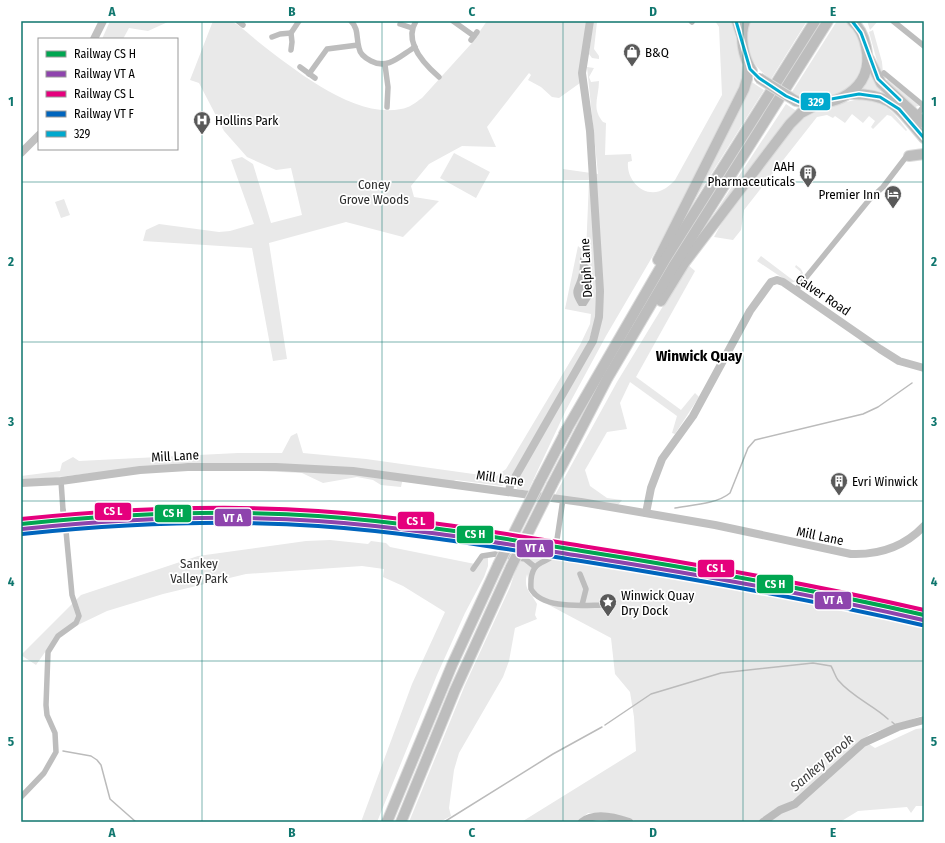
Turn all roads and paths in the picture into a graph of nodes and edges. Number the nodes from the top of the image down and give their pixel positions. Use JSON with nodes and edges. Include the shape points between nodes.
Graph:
{"nodes":[{"id":1,"x":103,"y":21,"type":"edge"},
{"id":2,"x":299,"y":21,"type":"edge"},
{"id":3,"x":351,"y":21,"type":"edge"},
{"id":4,"x":416,"y":21,"type":"edge"},
{"id":5,"x":454,"y":21,"type":"edge"},
{"id":6,"x":590,"y":21,"type":"edge"},
{"id":7,"x":736,"y":21,"type":"edge"},
{"id":8,"x":744,"y":21,"type":"edge"},
{"id":9,"x":815,"y":21,"type":"edge"},
{"id":10,"x":828,"y":21,"type":"edge"},
{"id":11,"x":852,"y":21,"type":"edge"},
{"id":12,"x":863,"y":21,"type":"edge"},
{"id":13,"x":892,"y":21,"type":"edge"},
{"id":14,"x":400,"y":24,"type":"edge"},
{"id":15,"x":412,"y":28,"type":"junction"},
{"id":16,"x":291,"y":33,"type":"junction"},
{"id":17,"x":474,"y":36,"type":"dead end"},
{"id":18,"x":864,"y":36,"type":"junction"},
{"id":19,"x":272,"y":37,"type":"dead end"},
{"id":20,"x":94,"y":38,"type":"edge"},
{"id":21,"x":742,"y":39,"type":"junction"},
{"id":22,"x":358,"y":45,"type":"junction"},
{"id":23,"x":924,"y":46,"type":"edge"},
{"id":24,"x":415,"y":47,"type":"junction"},
{"id":25,"x":291,"y":50,"type":"dead end"},
{"id":26,"x":869,"y":59,"type":"junction"},
{"id":27,"x":385,"y":65,"type":"junction"},
{"id":28,"x":748,"y":65,"type":"junction"},
{"id":29,"x":300,"y":67,"type":"dead end"},
{"id":30,"x":884,"y":73,"type":"dead end"},
{"id":31,"x":309,"y":74,"type":"junction"},
{"id":32,"x":440,"y":77,"type":"dead end"},
{"id":33,"x":315,"y":78,"type":"dead end"},
{"id":34,"x":849,"y":94,"type":"junction"},
{"id":35,"x":822,"y":102,"type":"junction"},
{"id":36,"x":924,"y":106,"type":"edge"},
{"id":37,"x":387,"y":107,"type":"dead end"},
{"id":38,"x":917,"y":115,"type":"junction"},
{"id":39,"x":924,"y":123,"type":"edge"},
{"id":40,"x":38,"y":136,"type":"edge"},
{"id":41,"x":924,"y":138,"type":"edge"},
{"id":42,"x":21,"y":153,"type":"edge"},
{"id":43,"x":924,"y":154,"type":"edge"},
{"id":44,"x":909,"y":156,"type":"joint"},
{"id":45,"x":795,"y":291,"type":"junction"},
{"id":46,"x":924,"y":368,"type":"edge"},
{"id":47,"x":564,"y":434,"type":"junction"},
{"id":48,"x":577,"y":438,"type":"junction"},
{"id":49,"x":61,"y":481,"type":"junction"},
{"id":50,"x":21,"y":483,"type":"edge"},
{"id":51,"x":509,"y":492,"type":"junction"},
{"id":52,"x":563,"y":499,"type":"junction"},
{"id":53,"x":646,"y":513,"type":"junction"},
{"id":54,"x":923,"y":528,"type":"edge"},
{"id":55,"x":535,"y":567,"type":"junction"},
{"id":56,"x":473,"y":569,"type":"dead end"},
{"id":57,"x":580,"y":574,"type":"dead end"},
{"id":58,"x":582,"y":605,"type":"junction"},
{"id":59,"x":605,"y":605,"type":"dead end"},
{"id":60,"x":21,"y":797,"type":"edge"},
{"id":61,"x":387,"y":822,"type":"edge"},
{"id":62,"x":401,"y":822,"type":"edge"}],
"edges":[{"from":1,"to":20,"type":"street"},
{"from":2,"to":16,"type":"street"},
{"from":3,"to":22,"type":"street","via":[[356,28]]},
{"from":4,"to":15,"type":"street"},
{"from":5,"to":17,"type":"street"},
{"from":6,"to":51,"type":"street","name":"Delph Lane","via":[[582,73],[590,131],[600,291],[599,317],[596,333],[589,348],[540,431]]},
{"from":7,"to":21,"type":"main road"},
{"from":8,"to":21,"type":"highway"},
{"from":9,"to":47,"type":"highway","via":[[666,258]]},
{"from":10,"to":48,"type":"highway","via":[[673,268],[607,379]]},
{"from":11,"to":18,"type":"highway"},
{"from":12,"to":18,"type":"highway"},
{"from":13,"to":23,"type":"street"},
{"from":14,"to":15,"type":"street"},
{"from":15,"to":24,"type":"street"},
{"from":16,"to":19,"type":"street"},
{"from":16,"to":25,"type":"street"},
{"from":18,"to":26,"type":"highway"},
{"from":21,"to":28,"type":"highway"},
{"from":22,"to":27,"type":"street","via":[[366,58]]},
{"from":22,"to":31,"type":"street","via":[[328,49]]},
{"from":24,"to":27,"type":"street"},
{"from":24,"to":32,"type":"street","via":[[427,66]]},
{"from":26,"to":34,"type":"highway","via":[[862,80]]},
{"from":26,"to":38,"type":"highway","via":[[881,83]]},
{"from":27,"to":37,"type":"street"},
{"from":28,"to":35,"type":"highway","bridge":true,"via":[[759,78],[796,101]]},
{"from":28,"to":47,"type":"highway","via":[[744,89],[678,221]]},
{"from":29,"to":31,"type":"street"},
{"from":30,"to":36,"type":"street"},
{"from":31,"to":33,"type":"street"},
{"from":34,"to":35,"type":"highway"},
{"from":34,"to":41,"type":"highway","via":[[871,94],[887,100]]},
{"from":35,"to":48,"type":"highway","via":[[801,113],[790,124],[685,262]]},
{"from":36,"to":38,"type":"street"},
{"from":38,"to":39,"type":"highway"},
{"from":40,"to":42,"type":"street"},
{"from":43,"to":44,"type":"highway"},
{"from":44,"to":45,"type":"street","via":[[869,200]]},
{"from":45,"to":46,"type":"street","name":"Calver Road","via":[[899,361]]},
{"from":45,"to":53,"type":"street","name":"Calver Road","via":[[780,281],[772,282],[750,311],[693,416],[662,459],[651,488]]},
{"from":47,"to":61,"type":"highway","bridge":true,"via":[[452,664]]},
{"from":48,"to":62,"type":"highway","bridge":true,"via":[[511,567],[455,690]]},
{"from":49,"to":50,"type":"street","name":"Mill Lane"},
{"from":49,"to":51,"type":"street","name":"Mill Lane","via":[[168,468],[276,467],[353,471]]},
{"from":49,"to":60,"type":"street","bridge":true,"via":[[72,595],[79,616],[76,623],[58,636],[48,652],[46,705],[47,715],[55,733],[56,752],[44,773]]},
{"from":51,"to":52,"type":"street","name":"Mill Lane"},
{"from":52,"to":53,"type":"street","name":"Mill Lane"},
{"from":52,"to":55,"type":"street","via":[[555,553]]},
{"from":53,"to":54,"type":"street","name":"Mill Lane","via":[[851,554],[872,554],[890,549],[913,537]]},
{"from":55,"to":56,"type":"street","via":[[525,559],[495,554],[482,556]]},
{"from":55,"to":58,"type":"street","via":[[531,588],[537,597],[553,602]]},
{"from":57,"to":58,"type":"street","via":[[586,589]]},
{"from":58,"to":59,"type":"street"}]}
